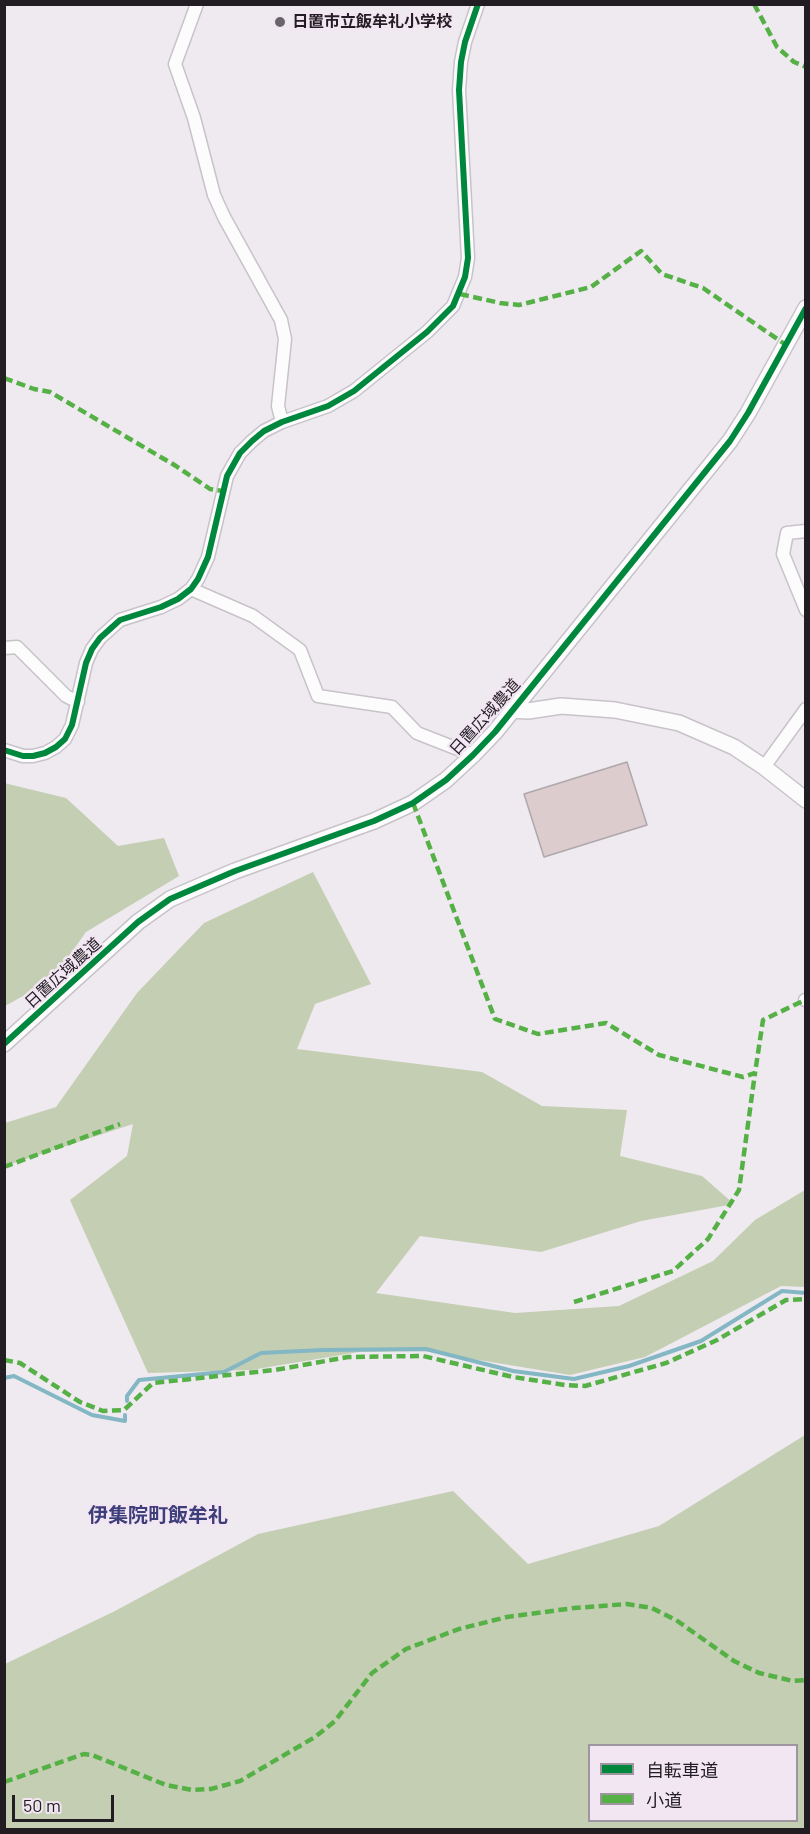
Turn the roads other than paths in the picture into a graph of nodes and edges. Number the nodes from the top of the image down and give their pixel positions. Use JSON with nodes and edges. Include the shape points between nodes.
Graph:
{"nodes":[{"id":1,"x":197,"y":4,"type":"edge"},
{"id":2,"x":478,"y":4,"type":"edge"},
{"id":3,"x":806,"y":308,"type":"edge"},
{"id":4,"x":282,"y":422,"type":"junction"},
{"id":5,"x":806,"y":531,"type":"edge"},
{"id":6,"x":191,"y":588,"type":"junction"},
{"id":7,"x":806,"y":610,"type":"edge"},
{"id":8,"x":4,"y":648,"type":"edge"},
{"id":9,"x":78,"y":702,"type":"junction"},
{"id":10,"x":806,"y":709,"type":"edge"},
{"id":11,"x":512,"y":710,"type":"junction"},
{"id":12,"x":4,"y":750,"type":"edge"},
{"id":13,"x":473,"y":755,"type":"junction"},
{"id":14,"x":764,"y":767,"type":"junction"},
{"id":15,"x":806,"y":800,"type":"edge"},
{"id":16,"x":4,"y":1044,"type":"edge"}],
"edges":[{"from":1,"to":4,"type":"street","via":[[175,64],[194,118],[213,195],[281,320],[285,339],[278,406]]},
{"from":2,"to":4,"type":"street","via":[[465,42],[459,90],[468,258],[460,294],[435,324],[354,391],[328,406]]},
{"from":3,"to":11,"type":"street","name":"日置広域農道","via":[[730,441]]},
{"from":4,"to":6,"type":"street","via":[[252,441],[233,465],[204,570]]},
{"from":5,"to":7,"type":"street","via":[[787,533],[783,554]]},
{"from":6,"to":9,"type":"street","via":[[178,599],[133,614],[109,629],[86,663]]},
{"from":6,"to":13,"type":"street","via":[[253,616],[300,650],[318,696],[392,707],[417,733]]},
{"from":8,"to":9,"type":"street","via":[[17,647],[66,696]]},
{"from":9,"to":12,"type":"street","via":[[72,724],[56,747],[33,756]]},
{"from":10,"to":14,"type":"street"},
{"from":11,"to":13,"type":"street","name":"日置広域農道"},
{"from":11,"to":14,"type":"street","via":[[561,706],[645,715],[707,734]]},
{"from":13,"to":16,"type":"street","name":"日置広域農道","via":[[446,780],[384,816],[170,899],[138,922]]},
{"from":14,"to":15,"type":"street"}]}
